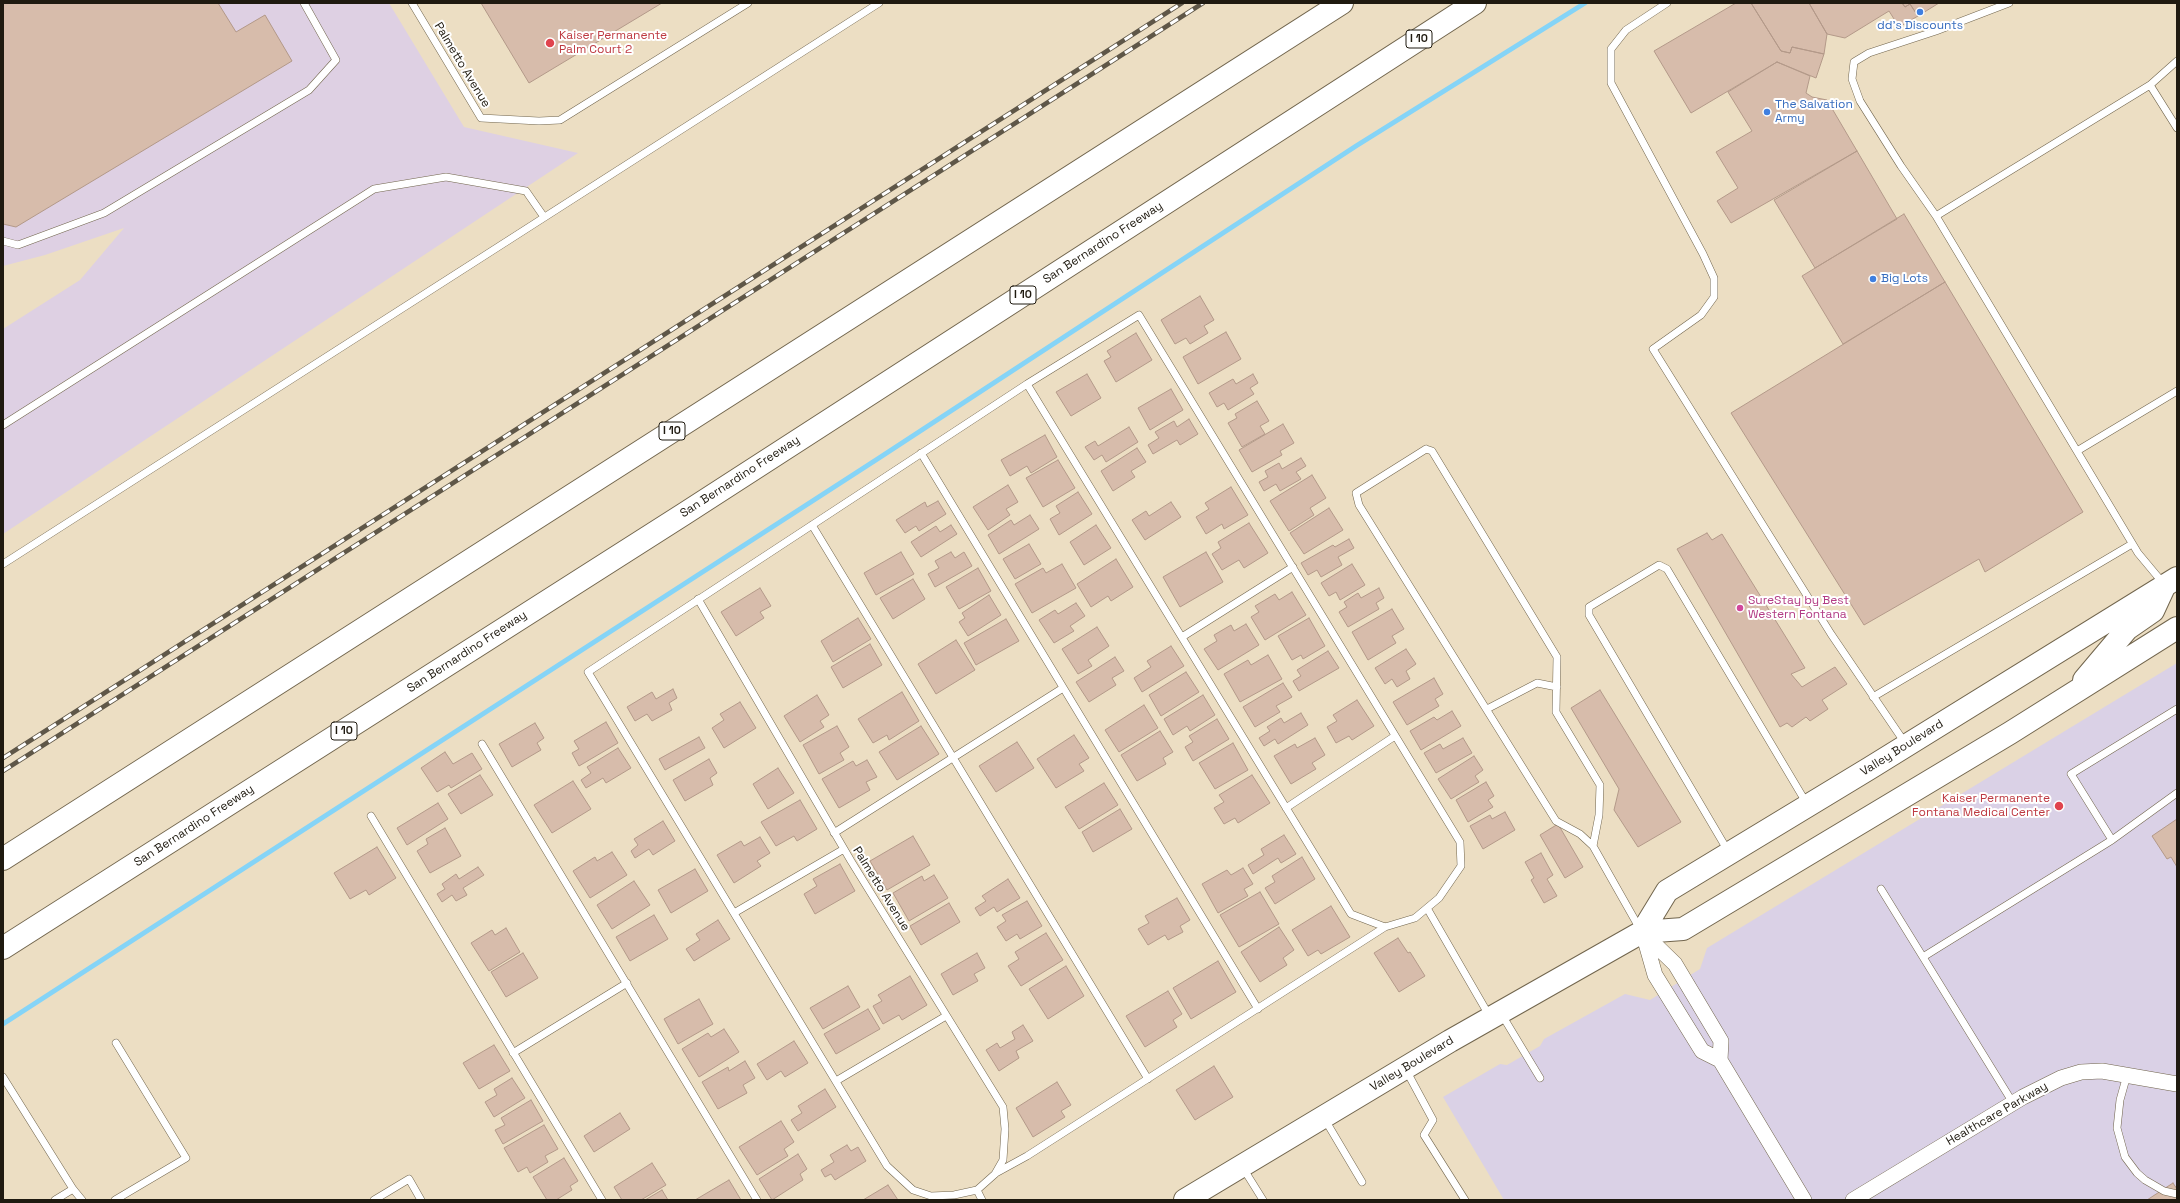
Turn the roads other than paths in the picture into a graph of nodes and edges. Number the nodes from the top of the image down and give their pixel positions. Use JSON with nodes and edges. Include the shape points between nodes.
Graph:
{"nodes":[{"id":1,"x":304,"y":3,"type":"edge"},
{"id":2,"x":412,"y":3,"type":"edge"},
{"id":3,"x":748,"y":3,"type":"edge"},
{"id":4,"x":879,"y":3,"type":"edge"},
{"id":5,"x":1316,"y":3,"type":"edge"},
{"id":6,"x":1342,"y":3,"type":"edge"},
{"id":7,"x":1475,"y":3,"type":"edge"},
{"id":8,"x":1667,"y":3,"type":"edge"},
{"id":9,"x":2009,"y":3,"type":"edge"},
{"id":10,"x":2177,"y":61,"type":"edge"},
{"id":11,"x":2150,"y":85,"type":"junction"},
{"id":12,"x":1174,"y":110,"type":"junction"},
{"id":13,"x":2177,"y":128,"type":"edge"},
{"id":14,"x":1936,"y":216,"type":"junction"},
{"id":15,"x":544,"y":217,"type":"junction"},
{"id":16,"x":3,"y":242,"type":"edge"},
{"id":17,"x":1027,"y":384,"type":"junction"},
{"id":18,"x":2177,"y":390,"type":"edge"},
{"id":19,"x":3,"y":425,"type":"edge"},
{"id":20,"x":2077,"y":451,"type":"junction"},
{"id":21,"x":921,"y":453,"type":"junction"},
{"id":22,"x":812,"y":525,"type":"junction"},
{"id":23,"x":2132,"y":544,"type":"junction"},
{"id":24,"x":3,"y":564,"type":"edge"},
{"id":25,"x":1293,"y":567,"type":"junction"},
{"id":26,"x":2171,"y":581,"type":"edge"},
{"id":27,"x":698,"y":599,"type":"junction"},
{"id":28,"x":2177,"y":628,"type":"edge"},
{"id":29,"x":1182,"y":637,"type":"junction"},
{"id":30,"x":1557,"y":687,"type":"junction"},
{"id":31,"x":1063,"y":688,"type":"junction"},
{"id":32,"x":2070,"y":696,"type":"junction"},
{"id":33,"x":1873,"y":697,"type":"junction"},
{"id":34,"x":1487,"y":708,"type":"junction"},
{"id":35,"x":2177,"y":709,"type":"edge"},
{"id":36,"x":1396,"y":736,"type":"junction"},
{"id":37,"x":482,"y":744,"type":"dead end"},
{"id":38,"x":1906,"y":745,"type":"junction"},
{"id":39,"x":953,"y":757,"type":"junction"},
{"id":40,"x":2177,"y":793,"type":"edge"},
{"id":41,"x":1808,"y":806,"type":"junction"},
{"id":42,"x":1286,"y":808,"type":"junction"},
{"id":43,"x":371,"y":816,"type":"dead end"},
{"id":44,"x":834,"y":833,"type":"junction"},
{"id":45,"x":2112,"y":840,"type":"junction"},
{"id":46,"x":1593,"y":846,"type":"junction"},
{"id":47,"x":844,"y":849,"type":"junction"},
{"id":48,"x":1729,"y":853,"type":"junction"},
{"id":49,"x":3,"y":859,"type":"edge"},
{"id":50,"x":1881,"y":889,"type":"dead end"},
{"id":51,"x":1427,"y":908,"type":"junction"},
{"id":52,"x":734,"y":913,"type":"junction"},
{"id":53,"x":1385,"y":927,"type":"junction"},
{"id":54,"x":1642,"y":932,"type":"junction"},
{"id":55,"x":3,"y":948,"type":"edge"},
{"id":56,"x":1923,"y":957,"type":"junction"},
{"id":57,"x":627,"y":983,"type":"junction"},
{"id":58,"x":1258,"y":1009,"type":"junction"},
{"id":59,"x":1496,"y":1015,"type":"junction"},
{"id":60,"x":946,"y":1016,"type":"junction"},
{"id":61,"x":116,"y":1043,"type":"dead end"},
{"id":62,"x":513,"y":1053,"type":"junction"},
{"id":63,"x":1720,"y":1060,"type":"junction"},
{"id":64,"x":1405,"y":1068,"type":"junction"},
{"id":65,"x":2127,"y":1074,"type":"junction"},
{"id":66,"x":3,"y":1077,"type":"edge"},
{"id":67,"x":1540,"y":1078,"type":"dead end"},
{"id":68,"x":1148,"y":1079,"type":"junction"},
{"id":69,"x":836,"y":1081,"type":"junction"},
{"id":70,"x":2177,"y":1084,"type":"edge"},
{"id":71,"x":2013,"y":1103,"type":"junction"},
{"id":72,"x":1323,"y":1116,"type":"junction"},
{"id":73,"x":1242,"y":1166,"type":"junction"},
{"id":74,"x":995,"y":1174,"type":"junction"},
{"id":75,"x":1362,"y":1182,"type":"dead end"},
{"id":76,"x":73,"y":1189,"type":"junction"},
{"id":77,"x":977,"y":1190,"type":"junction"},
{"id":78,"x":2177,"y":1194,"type":"edge"},
{"id":79,"x":939,"y":1198,"type":"edge"},
{"id":80,"x":55,"y":1200,"type":"edge"},
{"id":81,"x":82,"y":1200,"type":"edge"},
{"id":82,"x":115,"y":1200,"type":"edge"},
{"id":83,"x":374,"y":1200,"type":"edge"},
{"id":84,"x":421,"y":1200,"type":"edge"},
{"id":85,"x":602,"y":1200,"type":"edge"},
{"id":86,"x":757,"y":1200,"type":"edge"},
{"id":87,"x":982,"y":1200,"type":"edge"},
{"id":88,"x":1185,"y":1200,"type":"edge"},
{"id":89,"x":1263,"y":1200,"type":"edge"},
{"id":90,"x":1464,"y":1200,"type":"edge"},
{"id":91,"x":1804,"y":1200,"type":"edge"},
{"id":92,"x":1853,"y":1200,"type":"edge"}],
"edges":[{"from":1,"to":16,"type":"lane","via":[[336,60],[309,90],[104,213],[18,245]]},
{"from":2,"to":3,"type":"lane","name":"Palmetto Avenue","via":[[481,118],[560,120]]},
{"from":4,"to":15,"type":"lane"},
{"from":5,"to":12,"type":"main road"},
{"from":6,"to":12,"type":"main road","number":"I 10"},
{"from":7,"to":55,"type":"main road","name":"San Bernardino Freeway","number":"I 10","via":[[684,514]]},
{"from":8,"to":33,"type":"lane","via":[[1626,30],[1611,48],[1611,83],[1703,254],[1714,278],[1714,297],[1701,314],[1652,350]]},
{"from":9,"to":14,"type":"lane","via":[[1869,53],[1854,62],[1852,79],[1860,101]]},
{"from":10,"to":11,"type":"lane"},
{"from":11,"to":13,"type":"lane"},
{"from":11,"to":14,"type":"lane"},
{"from":12,"to":49,"type":"main road","number":"I 10"},
{"from":14,"to":20,"type":"lane"},
{"from":15,"to":19,"type":"lane","via":[[526,191],[446,177],[374,189]]},
{"from":15,"to":24,"type":"lane"},
{"from":17,"to":21,"type":"lane"},
{"from":17,"to":25,"type":"lane","via":[[1139,315]]},
{"from":17,"to":29,"type":"lane"},
{"from":18,"to":20,"type":"lane"},
{"from":20,"to":23,"type":"lane"},
{"from":21,"to":22,"type":"lane"},
{"from":21,"to":31,"type":"lane"},
{"from":22,"to":27,"type":"lane"},
{"from":22,"to":39,"type":"lane"},
{"from":23,"to":26,"type":"lane","via":[[2138,553]]},
{"from":23,"to":33,"type":"lane"},
{"from":25,"to":29,"type":"lane"},
{"from":25,"to":36,"type":"lane"},
{"from":26,"to":32,"type":"main road","via":[[2153,611],[2127,629]]},
{"from":26,"to":38,"type":"main road","name":"Valley Boulevard"},
{"from":27,"to":44,"type":"lane","name":"Palmetto Avenue"},
{"from":27,"to":52,"type":"lane","via":[[588,672]]},
{"from":28,"to":32,"type":"main road","name":"Valley Boulevard"},
{"from":29,"to":42,"type":"lane"},
{"from":30,"to":34,"type":"lane","via":[[1537,683]]},
{"from":30,"to":34,"type":"lane","via":[[1557,657],[1432,451],[1426,449],[1356,493],[1357,499]]},
{"from":30,"to":46,"type":"lane","via":[[1556,712],[1600,786]]},
{"from":31,"to":39,"type":"lane"},
{"from":31,"to":58,"type":"lane"},
{"from":32,"to":54,"type":"main road","name":"Valley Boulevard","via":[[1684,929]]},
{"from":33,"to":38,"type":"lane"},
{"from":34,"to":46,"type":"lane","via":[[1556,821],[1580,834]]},
{"from":35,"to":45,"type":"lane","via":[[2072,774]]},
{"from":36,"to":42,"type":"lane"},
{"from":36,"to":51,"type":"lane","via":[[1460,842],[1461,866],[1439,898]]},
{"from":37,"to":57,"type":"lane"},
{"from":38,"to":41,"type":"main road","name":"Valley Boulevard"},
{"from":39,"to":44,"type":"lane"},
{"from":39,"to":68,"type":"lane"},
{"from":40,"to":45,"type":"lane"},
{"from":41,"to":48,"type":"main road","name":"Valley Boulevard"},
{"from":41,"to":48,"type":"lane","via":[[1667,569],[1659,564],[1589,607],[1589,615]]},
{"from":42,"to":53,"type":"lane","via":[[1351,914]]},
{"from":43,"to":62,"type":"lane"},
{"from":44,"to":47,"type":"lane","name":"Palmetto Avenue"},
{"from":45,"to":56,"type":"lane"},
{"from":46,"to":54,"type":"lane"},
{"from":47,"to":52,"type":"lane"},
{"from":47,"to":60,"type":"lane","name":"Palmetto Avenue"},
{"from":48,"to":54,"type":"main road","name":"Valley Boulevard","via":[[1667,891]]},
{"from":50,"to":56,"type":"lane"},
{"from":51,"to":53,"type":"lane","via":[[1415,918]]},
{"from":51,"to":59,"type":"lane"},
{"from":52,"to":69,"type":"lane"},
{"from":53,"to":58,"type":"lane"},
{"from":54,"to":59,"type":"main road","name":"Valley Boulevard"},
{"from":54,"to":63,"type":"street","via":[[1675,964],[1721,1041]]},
{"from":54,"to":63,"type":"street","via":[[1655,975],[1702,1052]]},
{"from":56,"to":71,"type":"lane"},
{"from":57,"to":62,"type":"lane"},
{"from":57,"to":86,"type":"lane"},
{"from":58,"to":68,"type":"lane"},
{"from":59,"to":64,"type":"main road","name":"Valley Boulevard"},
{"from":59,"to":67,"type":"lane"},
{"from":60,"to":69,"type":"lane"},
{"from":60,"to":74,"type":"lane","name":"Palmetto Avenue","via":[[1003,1107],[1006,1129],[1003,1160]]},
{"from":61,"to":82,"type":"lane","via":[[186,1158]]},
{"from":62,"to":85,"type":"lane"},
{"from":63,"to":91,"type":"street"},
{"from":64,"to":72,"type":"main road","name":"Valley Boulevard"},
{"from":64,"to":90,"type":"lane","via":[[1433,1120],[1424,1135]]},
{"from":65,"to":70,"type":"street","name":"Healthcare Parkway"},
{"from":65,"to":71,"type":"street","name":"Healthcare Parkway","via":[[2102,1070],[2081,1072],[2044,1085]]},
{"from":65,"to":78,"type":"lane","via":[[2120,1100],[2117,1128],[2125,1157],[2145,1180],[2164,1191]]},
{"from":66,"to":76,"type":"lane"},
{"from":68,"to":74,"type":"lane"},
{"from":69,"to":79,"type":"lane","via":[[887,1166],[912,1190]]},
{"from":71,"to":92,"type":"street","name":"Healthcare Parkway"},
{"from":72,"to":73,"type":"main road","name":"Valley Boulevard"},
{"from":72,"to":75,"type":"lane"},
{"from":73,"to":88,"type":"main road","name":"Valley Boulevard"},
{"from":73,"to":89,"type":"lane"},
{"from":74,"to":77,"type":"lane","name":"Palmetto Avenue"},
{"from":76,"to":80,"type":"lane"},
{"from":76,"to":81,"type":"lane"},
{"from":77,"to":79,"type":"lane"},
{"from":77,"to":87,"type":"lane"},
{"from":83,"to":84,"type":"lane","via":[[409,1179]]}]}
